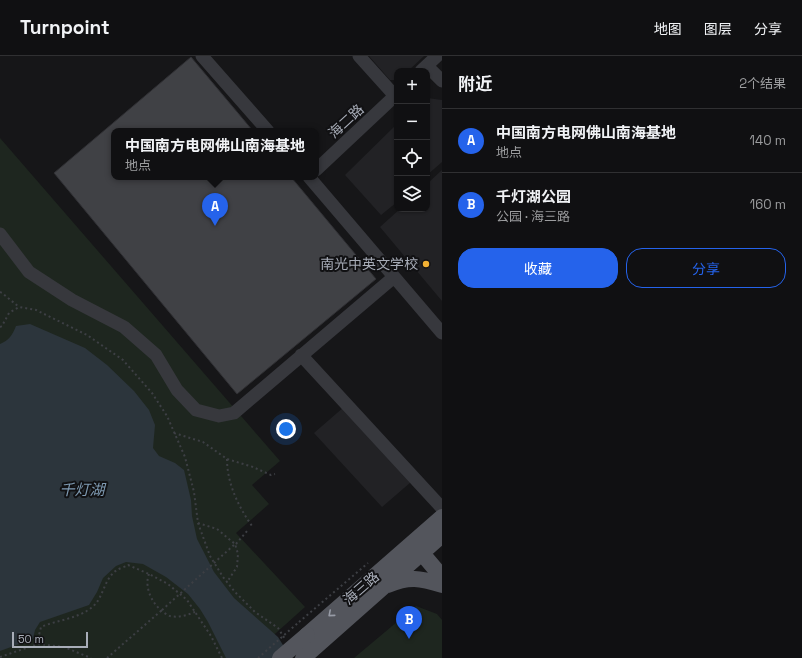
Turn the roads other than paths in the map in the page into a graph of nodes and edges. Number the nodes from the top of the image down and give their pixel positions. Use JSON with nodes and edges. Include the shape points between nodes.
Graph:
{"nodes":[{"id":1,"x":202,"y":56,"type":"edge"},
{"id":2,"x":359,"y":56,"type":"edge"},
{"id":3,"x":437,"y":56,"type":"edge"},
{"id":4,"x":424,"y":68,"type":"edge"},
{"id":5,"x":430,"y":72,"type":"edge"},
{"id":6,"x":442,"y":81,"type":"edge"},
{"id":7,"x":394,"y":93,"type":"edge"},
{"id":8,"x":394,"y":97,"type":"edge"},
{"id":9,"x":265,"y":128,"type":"edge"},
{"id":10,"x":319,"y":167,"type":"edge"},
{"id":11,"x":312,"y":180,"type":"edge"},
{"id":12,"x":0,"y":234,"type":"edge"},
{"id":13,"x":394,"y":277,"type":"junction"},
{"id":14,"x":442,"y":333,"type":"edge"},
{"id":15,"x":301,"y":355,"type":"junction"},
{"id":16,"x":442,"y":508,"type":"edge"},
{"id":17,"x":440,"y":528,"type":"edge"},
{"id":18,"x":417,"y":548,"type":"junction"},
{"id":19,"x":442,"y":577,"type":"edge"},
{"id":20,"x":442,"y":585,"type":"edge"},
{"id":21,"x":383,"y":587,"type":"junction"},
{"id":22,"x":307,"y":634,"type":"junction"},
{"id":23,"x":280,"y":658,"type":"edge"},
{"id":24,"x":303,"y":658,"type":"edge"}],
"edges":[{"from":1,"to":9,"type":"street"},
{"from":2,"to":7,"type":"street"},
{"from":3,"to":4,"type":"street"},
{"from":5,"to":6,"type":"street"},
{"from":8,"to":10,"type":"street","name":"海二路"},
{"from":11,"to":13,"type":"street"},
{"from":12,"to":15,"type":"street","via":[[29,272],[72,300],[124,327],[156,355],[177,390],[196,410],[219,416],[234,413]]},
{"from":13,"to":14,"type":"street"},
{"from":13,"to":15,"type":"street"},
{"from":15,"to":16,"type":"street"},
{"from":17,"to":18,"type":"main road","name":"海三路"},
{"from":18,"to":19,"type":"main road"},
{"from":18,"to":21,"type":"main road","name":"海三路"},
{"from":18,"to":22,"type":"main road","name":"海三路","one_way":true},
{"from":20,"to":21,"type":"main road","via":[[415,579],[401,580]]},
{"from":21,"to":22,"type":"main road","name":"海三路"},
{"from":22,"to":23,"type":"main road","name":"海三路","bridge":true},
{"from":22,"to":24,"type":"main road","name":"海三路"}]}
